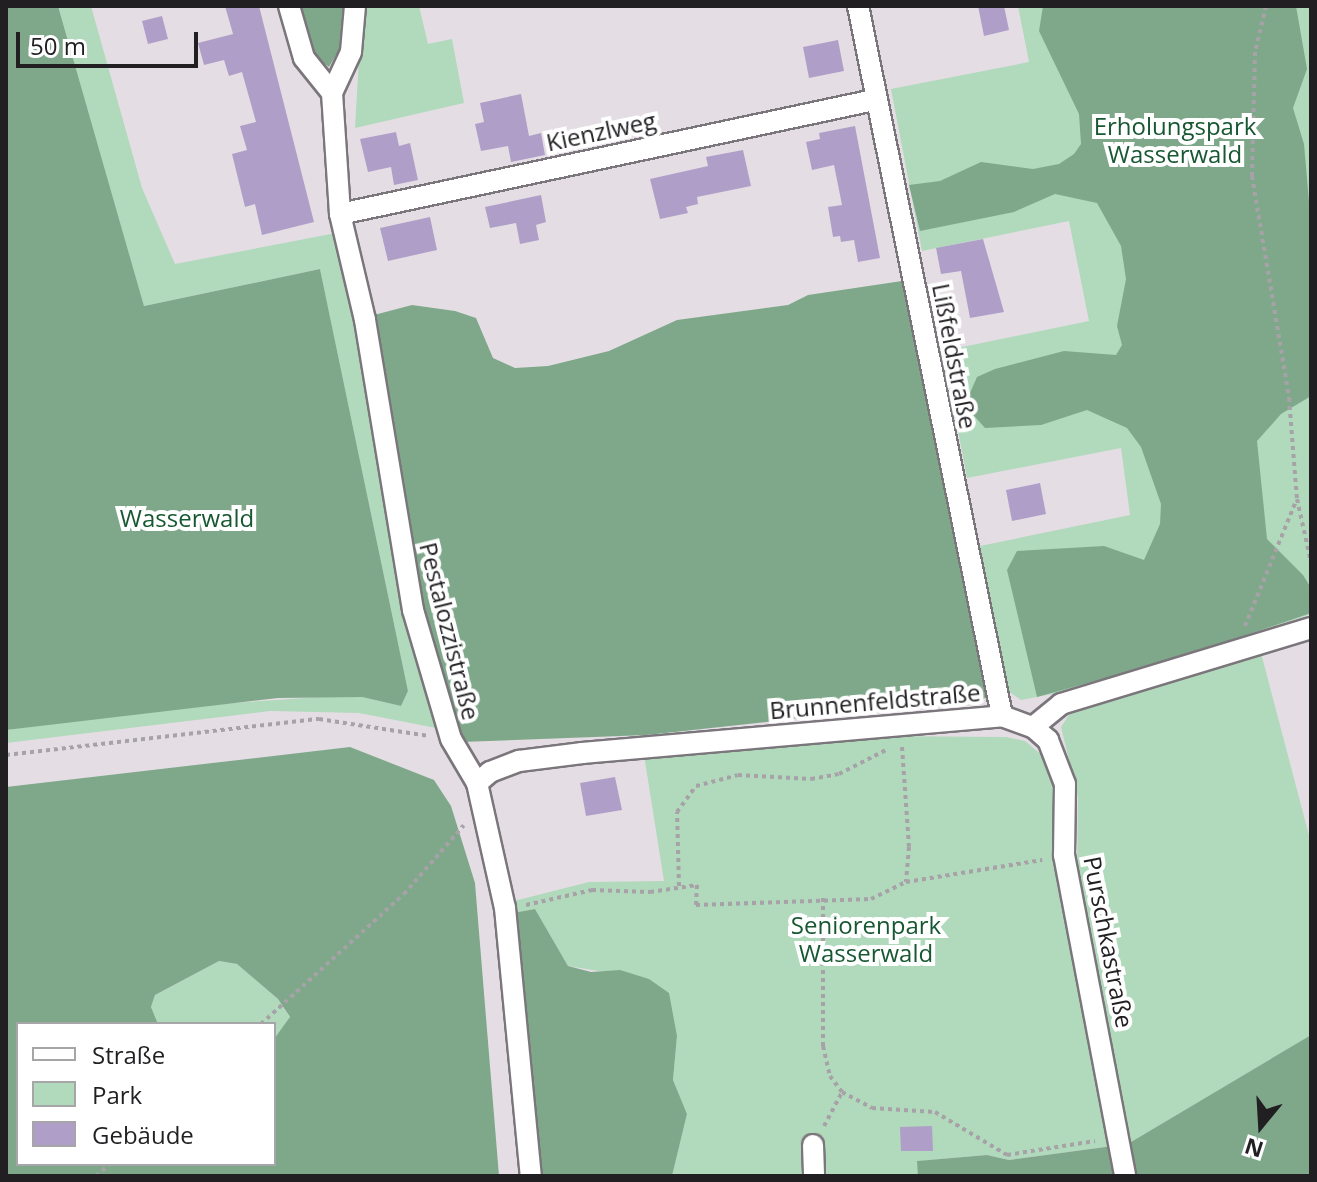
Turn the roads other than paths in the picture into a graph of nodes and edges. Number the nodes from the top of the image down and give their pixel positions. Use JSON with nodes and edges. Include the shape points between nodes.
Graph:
{"nodes":[{"id":1,"x":289,"y":6,"type":"edge"},
{"id":2,"x":355,"y":6,"type":"edge"},
{"id":3,"x":858,"y":6,"type":"edge"},
{"id":4,"x":332,"y":93,"type":"junction"},
{"id":5,"x":874,"y":100,"type":"junction"},
{"id":6,"x":340,"y":214,"type":"junction"},
{"id":7,"x":1311,"y":628,"type":"edge"},
{"id":8,"x":1002,"y":716,"type":"junction"},
{"id":9,"x":1033,"y":727,"type":"junction"},
{"id":10,"x":477,"y":783,"type":"junction"},
{"id":11,"x":813,"y":1145,"type":"road end"},
{"id":12,"x":531,"y":1176,"type":"edge"},
{"id":13,"x":814,"y":1176,"type":"edge"},
{"id":14,"x":1125,"y":1176,"type":"edge"}],
"edges":[{"from":1,"to":4,"type":"street","via":[[304,58]]},
{"from":2,"to":4,"type":"street","name":"Pestalozzistraße","via":[[351,52]]},
{"from":3,"to":5,"type":"street","name":"Lißfeldstraße"},
{"from":4,"to":6,"type":"street","name":"Pestalozzistraße"},
{"from":5,"to":6,"type":"street","name":"Kienzlweg"},
{"from":5,"to":8,"type":"street","name":"Lißfeldstraße"},
{"from":6,"to":10,"type":"street","name":"Pestalozzistraße","via":[[365,320],[413,610],[451,739]]},
{"from":7,"to":9,"type":"street","via":[[1061,704]]},
{"from":8,"to":9,"type":"street","name":"Brunnenfeldstraße"},
{"from":8,"to":10,"type":"street","name":"Brunnenfeldstraße","via":[[519,761]]},
{"from":9,"to":14,"type":"street","name":"Purschkastraße","via":[[1048,740],[1063,774],[1064,855]]},
{"from":10,"to":12,"type":"street","name":"Pestalozzistraße","via":[[505,908]]},
{"from":11,"to":13,"type":"street"}]}
